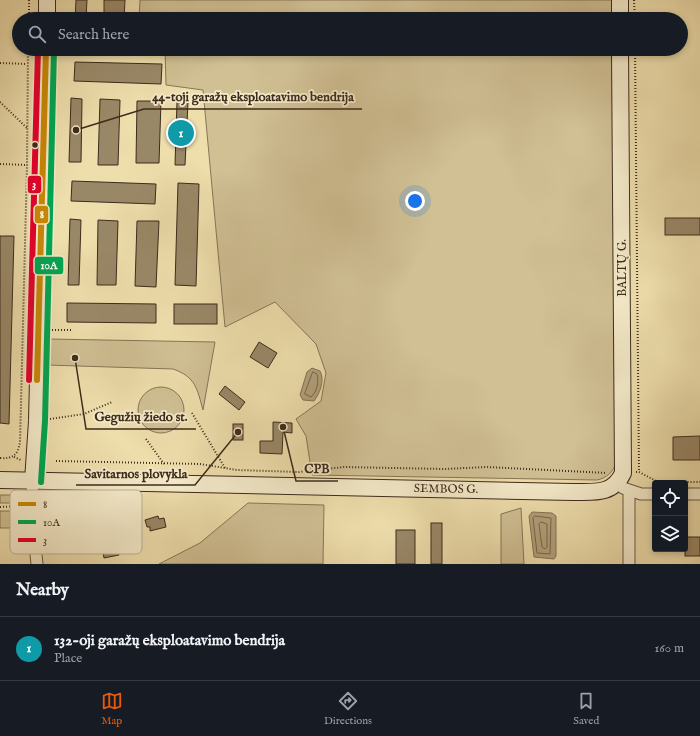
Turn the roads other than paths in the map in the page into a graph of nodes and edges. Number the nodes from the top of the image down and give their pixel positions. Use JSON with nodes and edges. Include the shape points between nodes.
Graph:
{"nodes":[{"id":1,"x":47,"y":0,"type":"edge"},
{"id":2,"x":620,"y":0,"type":"edge"},
{"id":3,"x":47,"y":12,"type":"edge"},
{"id":4,"x":620,"y":12,"type":"edge"},
{"id":5,"x":46,"y":56,"type":"edge"},
{"id":6,"x":620,"y":56,"type":"edge"},
{"id":7,"x":0,"y":480,"type":"edge"},
{"id":8,"x":627,"y":480,"type":"junction"},
{"id":9,"x":33,"y":481,"type":"junction"},
{"id":10,"x":32,"y":490,"type":"edge"},
{"id":11,"x":652,"y":492,"type":"edge"},
{"id":12,"x":688,"y":494,"type":"edge"},
{"id":13,"x":700,"y":494,"type":"edge"},
{"id":14,"x":36,"y":554,"type":"edge"},
{"id":15,"x":37,"y":564,"type":"edge"},
{"id":16,"x":629,"y":564,"type":"edge"}],
"edges":[{"from":1,"to":3,"type":"main road"},
{"from":2,"to":4,"type":"main road"},
{"from":5,"to":9,"type":"main road"},
{"from":6,"to":8,"type":"main road","name":"BALTŲ G."},
{"from":7,"to":9,"type":"main road","name":"SEMBOS G."},
{"from":8,"to":9,"type":"main road","name":"SEMBOS G.","via":[[608,489],[590,492]]},
{"from":8,"to":11,"type":"street","name":"SEMBOS G."},
{"from":8,"to":16,"type":"street"},
{"from":9,"to":10,"type":"street"},
{"from":12,"to":13,"type":"street"},
{"from":14,"to":15,"type":"street"}]}
